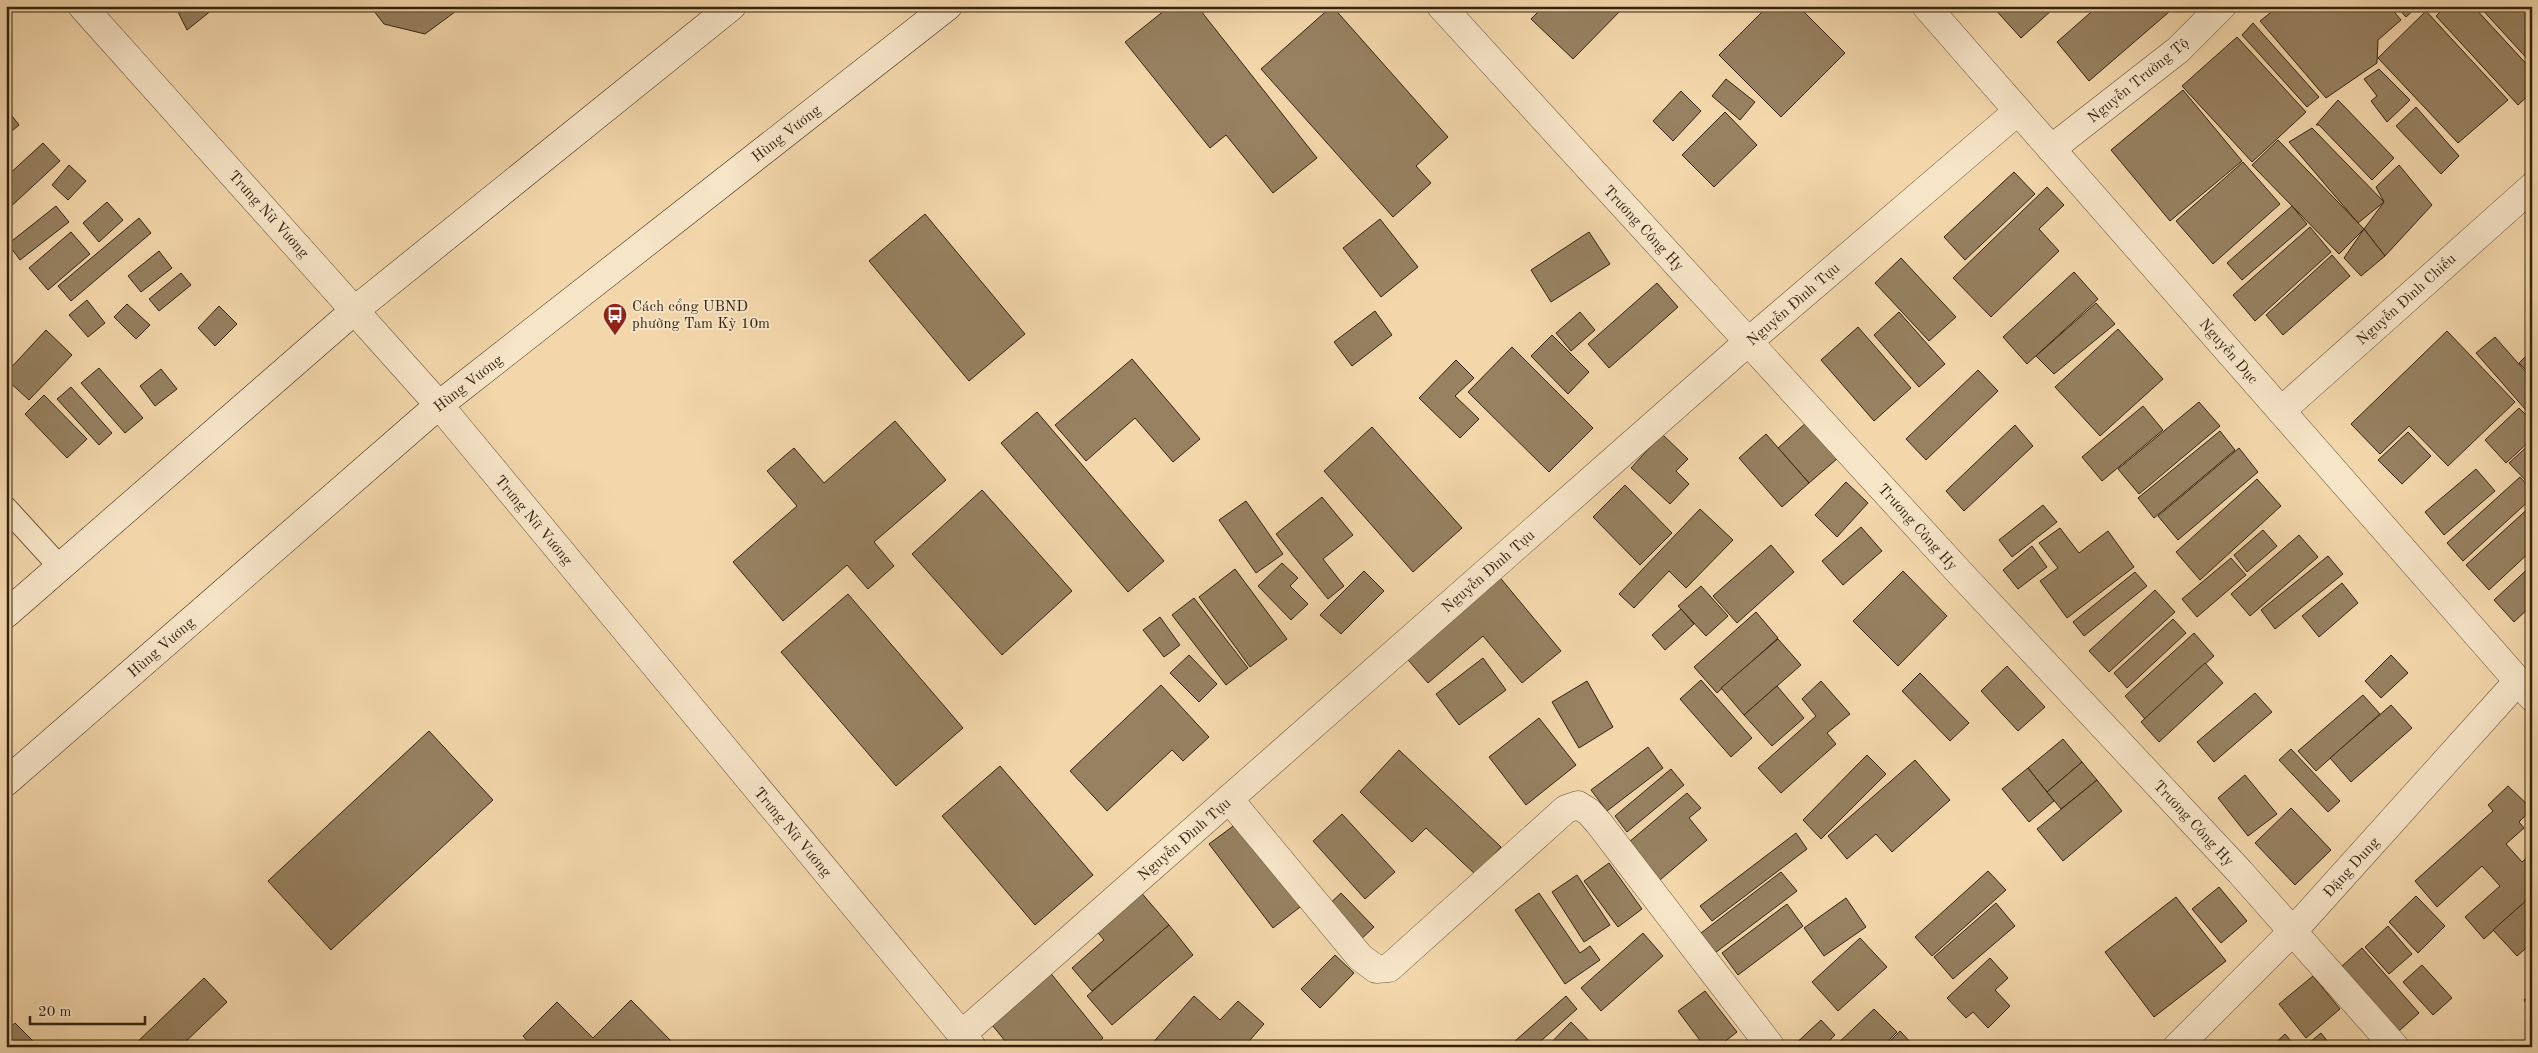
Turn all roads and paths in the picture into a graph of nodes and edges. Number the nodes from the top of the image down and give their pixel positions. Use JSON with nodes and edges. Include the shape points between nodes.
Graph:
{"nodes":[{"id":1,"x":82,"y":6,"type":"edge"},
{"id":2,"x":732,"y":6,"type":"edge"},
{"id":3,"x":948,"y":6,"type":"edge"},
{"id":4,"x":1441,"y":6,"type":"edge"},
{"id":5,"x":1926,"y":6,"type":"edge"},
{"id":6,"x":2222,"y":6,"type":"edge"},
{"id":7,"x":2018,"y":111,"type":"junction"},
{"id":8,"x":2051,"y":149,"type":"junction"},
{"id":9,"x":2532,"y":187,"type":"edge"},
{"id":10,"x":355,"y":310,"type":"junction"},
{"id":11,"x":1748,"y":342,"type":"junction"},
{"id":12,"x":439,"y":405,"type":"junction"},
{"id":13,"x":2281,"y":411,"type":"junction"},
{"id":14,"x":6,"y":508,"type":"edge"},
{"id":15,"x":60,"y":567,"type":"junction"},
{"id":16,"x":6,"y":614,"type":"edge"},
{"id":17,"x":2525,"y":689,"type":"edge"},
{"id":18,"x":6,"y":782,"type":"edge"},
{"id":19,"x":1229,"y":799,"type":"junction"},
{"id":20,"x":2293,"y":931,"type":"junction"},
{"id":21,"x":967,"y":1041,"type":"edge"},
{"id":22,"x":1760,"y":1043,"type":"edge"},
{"id":23,"x":2177,"y":1047,"type":"edge"},
{"id":24,"x":2394,"y":1047,"type":"edge"}],
"edges":[{"from":1,"to":10,"type":"street","name":"Trưng Nữ Vương"},
{"from":2,"to":10,"type":"street"},
{"from":3,"to":12,"type":"street","name":"Hùng Vương"},
{"from":4,"to":11,"type":"street","name":"Trương Công Hy"},
{"from":5,"to":7,"type":"street","name":"Nguyễn Dục"},
{"from":6,"to":8,"type":"street","name":"Nguyễn Trường Tộ","via":[[2178,50]]},
{"from":7,"to":8,"type":"street","name":"Nguyễn Dục"},
{"from":7,"to":11,"type":"street","name":"Nguyễn Đình Tựu"},
{"from":8,"to":13,"type":"street","name":"Nguyễn Dục"},
{"from":9,"to":13,"type":"street","name":"Nguyễn Đình Chiểu"},
{"from":10,"to":12,"type":"street","name":"Trưng Nữ Vương"},
{"from":10,"to":15,"type":"street"},
{"from":11,"to":19,"type":"street","name":"Nguyễn Đình Tựu"},
{"from":11,"to":20,"type":"street","name":"Trương Công Hy"},
{"from":12,"to":18,"type":"street","name":"Hùng Vương"},
{"from":12,"to":21,"type":"street","name":"Trưng Nữ Vương"},
{"from":13,"to":17,"type":"street","name":"Nguyễn Dục"},
{"from":14,"to":15,"type":"lane"},
{"from":15,"to":16,"type":"street"},
{"from":17,"to":20,"type":"street","name":"Đặng Dung"},
{"from":19,"to":21,"type":"street","name":"Nguyễn Đình Tựu"},
{"from":19,"to":22,"type":"street","via":[[1360,957],[1376,970],[1389,968],[1566,809],[1578,805],[1598,822]]},
{"from":20,"to":23,"type":"street","name":"Đặng Dung"},
{"from":20,"to":24,"type":"street","name":"Trương Công Hy"}]}
